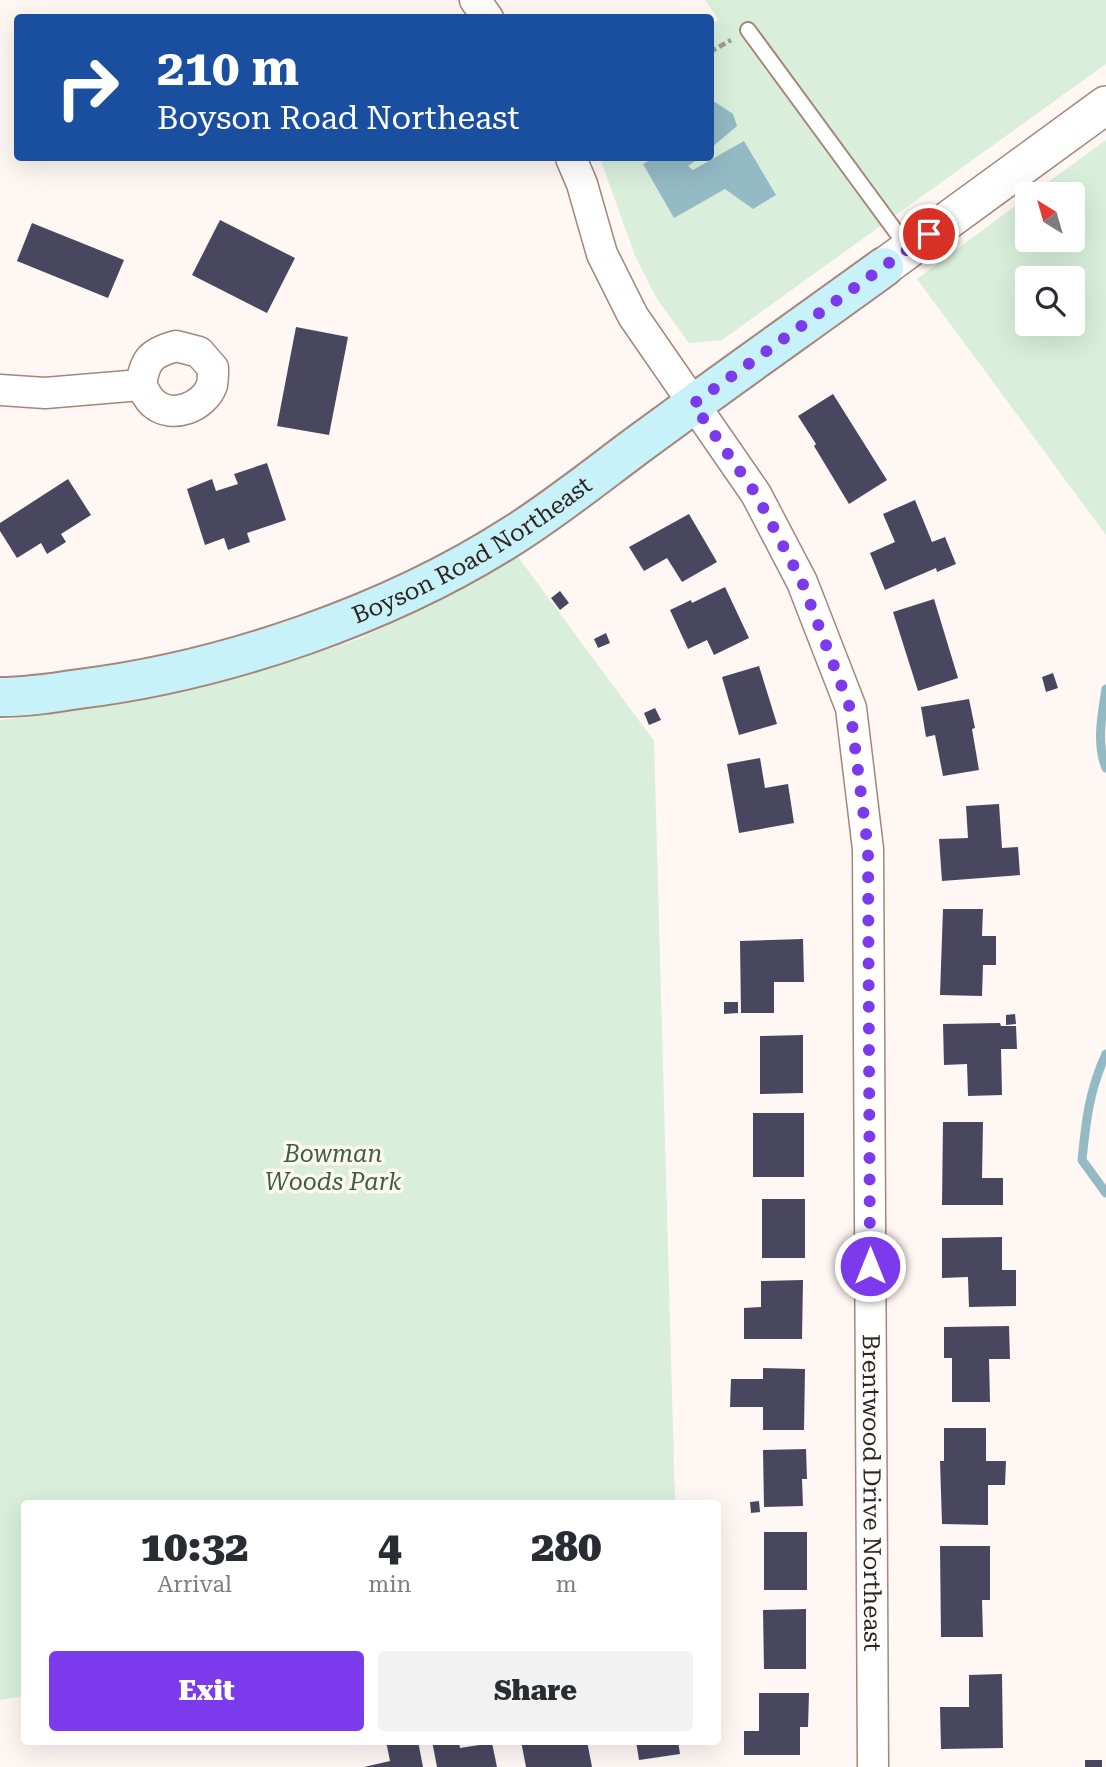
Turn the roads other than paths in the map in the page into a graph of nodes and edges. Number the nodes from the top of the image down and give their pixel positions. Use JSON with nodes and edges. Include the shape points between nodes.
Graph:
{"nodes":[{"id":1,"x":748,"y":30,"type":"dead end"},
{"id":2,"x":1106,"y":105,"type":"edge"},
{"id":3,"x":572,"y":161,"type":"edge"},
{"id":4,"x":896,"y":258,"type":"junction"},
{"id":5,"x":141,"y":385,"type":"dead end"},
{"id":6,"x":0,"y":390,"type":"edge"},
{"id":7,"x":693,"y":404,"type":"junction"},
{"id":8,"x":0,"y":697,"type":"edge"},
{"id":9,"x":873,"y":1767,"type":"edge"}],
"edges":[{"from":1,"to":4,"type":"lane"},
{"from":2,"to":4,"type":"street"},
{"from":3,"to":7,"type":"street","name":"Brentwood Drive Northeast","via":[[602,254],[633,316]]},
{"from":4,"to":7,"type":"main road","name":"Boyson Road Northeast"},
{"from":5,"to":6,"type":"street","via":[[45,393]]},
{"from":7,"to":8,"type":"main road","name":"Boyson Road Northeast","via":[[515,534],[371,609],[210,665],[121,684]]},
{"from":7,"to":9,"type":"street","name":"Brentwood Drive Northeast","via":[[756,494],[802,582],[850,708],[868,849]]}]}
